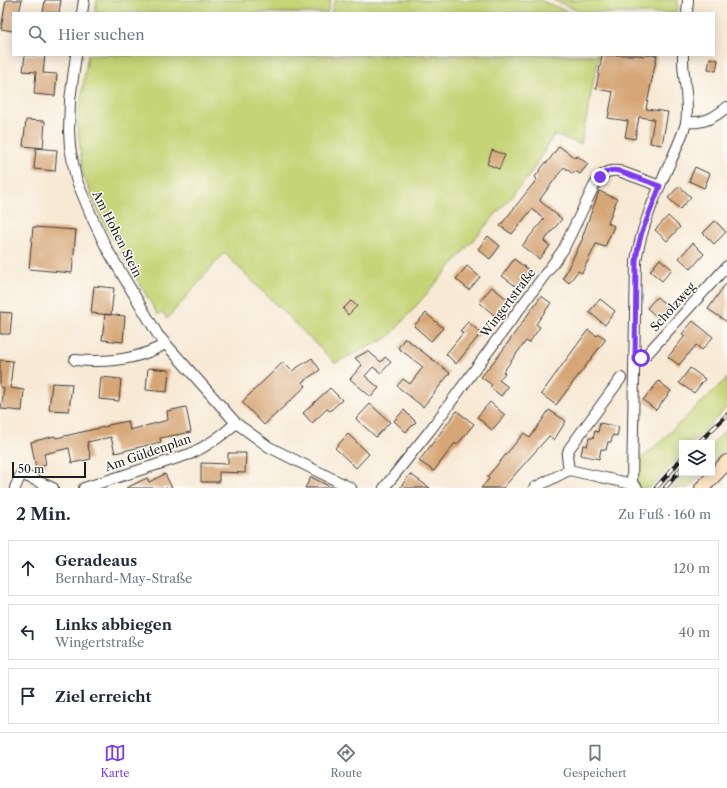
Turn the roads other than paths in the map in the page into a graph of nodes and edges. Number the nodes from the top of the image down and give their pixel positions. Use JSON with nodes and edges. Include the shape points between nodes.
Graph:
{"nodes":[{"id":1,"x":84,"y":0,"type":"edge"},
{"id":2,"x":688,"y":0,"type":"edge"},
{"id":3,"x":82,"y":12,"type":"edge"},
{"id":4,"x":687,"y":12,"type":"edge"},
{"id":5,"x":76,"y":56,"type":"edge"},
{"id":6,"x":683,"y":56,"type":"edge"},
{"id":7,"x":727,"y":107,"type":"edge"},
{"id":8,"x":686,"y":122,"type":"junction"},
{"id":9,"x":660,"y":186,"type":"junction"},
{"id":10,"x":727,"y":266,"type":"edge"},
{"id":11,"x":165,"y":344,"type":"junction"},
{"id":12,"x":76,"y":360,"type":"dead end"},
{"id":13,"x":635,"y":360,"type":"junction"},
{"id":14,"x":622,"y":378,"type":"dead end"},
{"id":15,"x":236,"y":423,"type":"junction"},
{"id":16,"x":727,"y":462,"type":"edge"},
{"id":17,"x":569,"y":470,"type":"junction"},
{"id":18,"x":619,"y":484,"type":"edge"},
{"id":19,"x":635,"y":486,"type":"edge"},
{"id":20,"x":15,"y":488,"type":"edge"},
{"id":21,"x":53,"y":488,"type":"edge"},
{"id":22,"x":84,"y":488,"type":"edge"},
{"id":23,"x":351,"y":488,"type":"edge"},
{"id":24,"x":384,"y":488,"type":"edge"},
{"id":25,"x":534,"y":488,"type":"edge"},
{"id":26,"x":702,"y":488,"type":"edge"}],
"edges":[{"from":1,"to":3,"type":"street"},
{"from":2,"to":4,"type":"street"},
{"from":5,"to":11,"type":"street","name":"Am Hohen Stein","via":[[69,131],[76,179],[107,249]]},
{"from":6,"to":8,"type":"street"},
{"from":7,"to":8,"type":"street","via":[[705,121]]},
{"from":8,"to":9,"type":"street"},
{"from":9,"to":13,"type":"street","via":[[638,247]]},
{"from":9,"to":24,"type":"street","name":"Wingertstraße","via":[[613,170],[600,177],[563,250]]},
{"from":10,"to":13,"type":"street","name":"Scholzweg","via":[[647,354]]},
{"from":11,"to":12,"type":"street","via":[[138,356],[106,361]]},
{"from":11,"to":15,"type":"street","name":"Am Hohen Stein"},
{"from":13,"to":19,"type":"street"},
{"from":14,"to":17,"type":"street","via":[[570,449],[567,456]]},
{"from":15,"to":22,"type":"street","name":"Am Güldenplan","via":[[223,435],[190,454]]},
{"from":15,"to":23,"type":"street","name":"Am Hohen Stein","via":[[269,447]]},
{"from":16,"to":26,"type":"main road"},
{"from":17,"to":18,"type":"street"},
{"from":17,"to":25,"type":"street"},
{"from":18,"to":19,"type":"street"},
{"from":20,"to":21,"type":"street","via":[[21,474]]}]}
